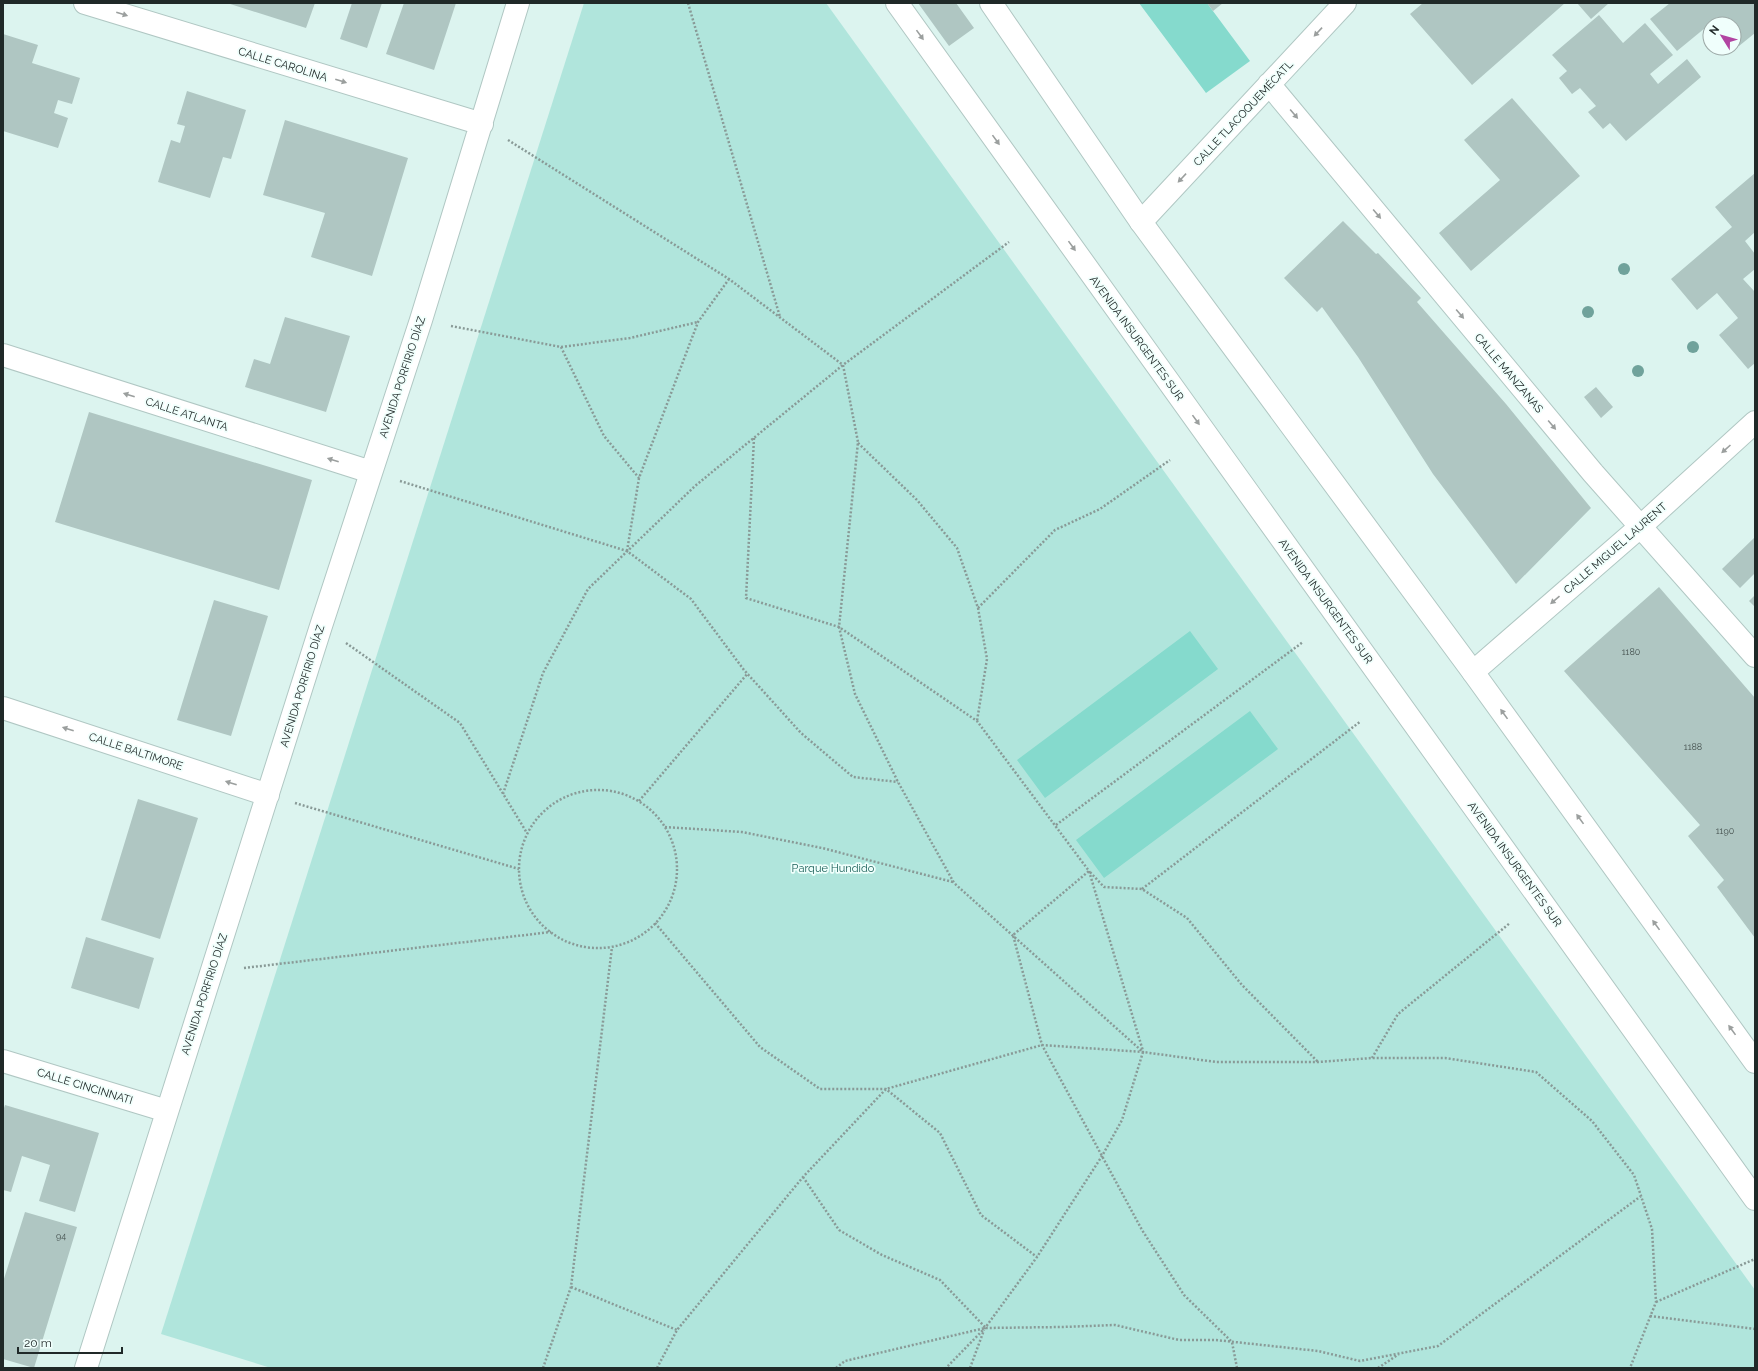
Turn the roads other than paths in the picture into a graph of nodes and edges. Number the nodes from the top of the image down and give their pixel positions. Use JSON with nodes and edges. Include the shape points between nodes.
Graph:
{"nodes":[{"id":1,"x":85,"y":3,"type":"edge"},
{"id":2,"x":518,"y":3,"type":"edge"},
{"id":3,"x":897,"y":3,"type":"edge"},
{"id":4,"x":991,"y":3,"type":"edge"},
{"id":5,"x":1345,"y":3,"type":"edge"},
{"id":6,"x":1269,"y":84,"type":"junction"},
{"id":7,"x":482,"y":124,"type":"junction"},
{"id":8,"x":1141,"y":222,"type":"junction"},
{"id":9,"x":3,"y":355,"type":"edge"},
{"id":10,"x":1755,"y":422,"type":"edge"},
{"id":11,"x":371,"y":472,"type":"junction"},
{"id":12,"x":1640,"y":527,"type":"junction"},
{"id":13,"x":1755,"y":656,"type":"edge"},
{"id":14,"x":1473,"y":672,"type":"junction"},
{"id":15,"x":3,"y":708,"type":"edge"},
{"id":16,"x":268,"y":795,"type":"junction"},
{"id":17,"x":3,"y":1061,"type":"edge"},
{"id":18,"x":1755,"y":1062,"type":"edge"},
{"id":19,"x":167,"y":1111,"type":"junction"},
{"id":20,"x":1755,"y":1199,"type":"edge"},
{"id":21,"x":86,"y":1368,"type":"edge"}],
"edges":[{"from":1,"to":7,"type":"street","name":"CALLE CAROLINA","one_way":true},
{"from":2,"to":7,"type":"street","name":"AVENIDA PORFIRIO DÍAZ"},
{"from":3,"to":20,"type":"street","name":"AVENIDA INSURGENTES SUR","one_way":true},
{"from":4,"to":8,"type":"street"},
{"from":5,"to":6,"type":"street","name":"CALLE TLACOQUEMÉCATL","one_way":true},
{"from":6,"to":8,"type":"street","name":"CALLE TLACOQUEMÉCATL","one_way":true},
{"from":6,"to":12,"type":"street","name":"CALLE MANZANAS","one_way":true},
{"from":7,"to":11,"type":"street","name":"AVENIDA PORFIRIO DÍAZ"},
{"from":8,"to":14,"type":"street"},
{"from":11,"to":9,"type":"street","name":"CALLE ATLANTA","one_way":true},
{"from":10,"to":12,"type":"street","name":"CALLE MIGUEL LAURENT","one_way":true},
{"from":11,"to":16,"type":"street","name":"AVENIDA PORFIRIO DÍAZ"},
{"from":12,"to":13,"type":"street","name":"CALLE MANZANAS"},
{"from":12,"to":14,"type":"street","name":"CALLE MIGUEL LAURENT","one_way":true},
{"from":18,"to":14,"type":"street","one_way":true},
{"from":16,"to":15,"type":"street","name":"CALLE BALTIMORE","one_way":true},
{"from":16,"to":19,"type":"street","name":"AVENIDA PORFIRIO DÍAZ"},
{"from":17,"to":19,"type":"street","name":"CALLE CINCINNATI"},
{"from":19,"to":21,"type":"street","name":"AVENIDA PORFIRIO DÍAZ"}]}
